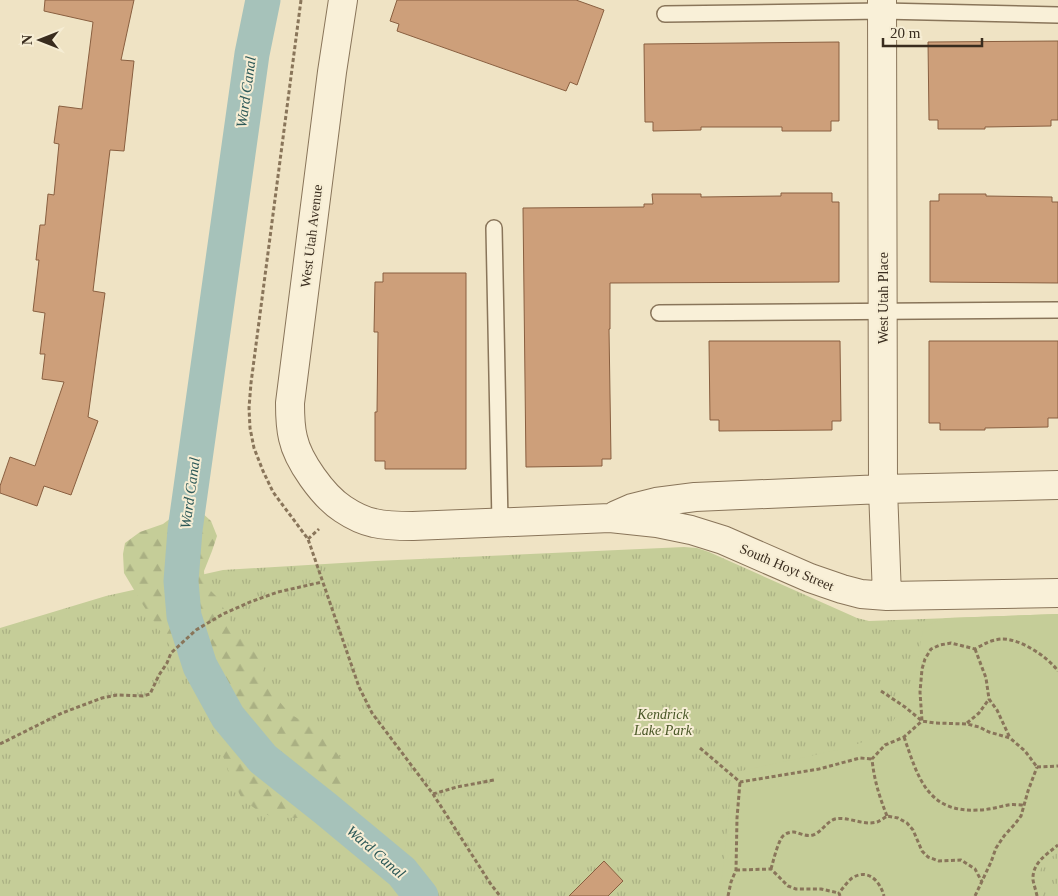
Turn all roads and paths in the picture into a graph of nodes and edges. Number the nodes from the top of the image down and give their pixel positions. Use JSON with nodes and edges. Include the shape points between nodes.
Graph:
{"nodes":[{"id":1,"x":343,"y":0,"type":"edge"},
{"id":2,"x":882,"y":5,"type":"edge"},
{"id":3,"x":665,"y":14,"type":"dead end"},
{"id":4,"x":1058,"y":15,"type":"edge"},
{"id":5,"x":494,"y":228,"type":"dead end"},
{"id":6,"x":1058,"y":310,"type":"edge"},
{"id":7,"x":882,"y":311,"type":"junction"},
{"id":8,"x":659,"y":313,"type":"dead end"},
{"id":9,"x":307,"y":469,"type":"joint"},
{"id":10,"x":1058,"y":485,"type":"edge"},
{"id":11,"x":883,"y":489,"type":"junction"},
{"id":12,"x":610,"y":518,"type":"junction"},
{"id":13,"x":500,"y":522,"type":"junction"},
{"id":14,"x":308,"y":539,"type":"dead end"},
{"id":15,"x":322,"y":582,"type":"junction"},
{"id":16,"x":1058,"y":593,"type":"edge"},
{"id":17,"x":887,"y":596,"type":"junction"},
{"id":18,"x":975,"y":649,"type":"junction"},
{"id":19,"x":1058,"y":671,"type":"edge"},
{"id":20,"x":881,"y":691,"type":"dead end"},
{"id":21,"x":989,"y":699,"type":"junction"},
{"id":22,"x":922,"y":720,"type":"junction"},
{"id":23,"x":966,"y":724,"type":"junction"},
{"id":24,"x":904,"y":737,"type":"junction"},
{"id":25,"x":1010,"y":738,"type":"junction"},
{"id":26,"x":0,"y":744,"type":"edge"},
{"id":27,"x":700,"y":748,"type":"dead end"},
{"id":28,"x":872,"y":758,"type":"junction"},
{"id":29,"x":1058,"y":766,"type":"edge"},
{"id":30,"x":1037,"y":767,"type":"junction"},
{"id":31,"x":494,"y":780,"type":"dead end"},
{"id":32,"x":740,"y":782,"type":"junction"},
{"id":33,"x":433,"y":794,"type":"junction"},
{"id":34,"x":1024,"y":805,"type":"junction"},
{"id":35,"x":887,"y":816,"type":"junction"},
{"id":36,"x":1058,"y":845,"type":"edge"},
{"id":37,"x":771,"y":869,"type":"junction"},
{"id":38,"x":736,"y":870,"type":"junction"},
{"id":39,"x":982,"y":882,"type":"junction"},
{"id":40,"x":840,"y":894,"type":"edge"},
{"id":41,"x":500,"y":896,"type":"edge"},
{"id":42,"x":728,"y":896,"type":"edge"},
{"id":43,"x":884,"y":896,"type":"edge"},
{"id":44,"x":975,"y":896,"type":"edge"},
{"id":45,"x":1037,"y":896,"type":"edge"}],
"edges":[{"from":1,"to":9,"type":"street","name":"West Utah Avenue","via":[[290,403],[293,438]]},
{"from":2,"to":3,"type":"lane"},
{"from":2,"to":4,"type":"lane"},
{"from":2,"to":7,"type":"street","name":"West Utah Place"},
{"from":5,"to":13,"type":"lane"},
{"from":6,"to":7,"type":"lane"},
{"from":7,"to":8,"type":"lane"},
{"from":7,"to":11,"type":"street","name":"West Utah Place"},
{"from":9,"to":13,"type":"street","name":"South Hoyt Street","via":[[342,508],[374,523],[412,526]]},
{"from":10,"to":11,"type":"street","name":"South Hoyt Street"},
{"from":11,"to":12,"type":"street","name":"South Hoyt Street","via":[[695,497],[656,502]]},
{"from":11,"to":17,"type":"street","name":"West Utah Place"},
{"from":12,"to":13,"type":"street","name":"South Hoyt Street"},
{"from":12,"to":17,"type":"street","name":"South Hoyt Street","via":[[691,530],[842,589]]},
{"from":14,"to":15,"type":"path"},
{"from":15,"to":26,"type":"path","via":[[250,602],[196,630],[171,654],[150,694],[117,695],[93,701]]},
{"from":15,"to":33,"type":"path","via":[[359,687],[372,713]]},
{"from":16,"to":17,"type":"street","name":"South Hoyt Street"},
{"from":18,"to":19,"type":"path","via":[[987,642],[1013,640],[1052,662]]},
{"from":18,"to":21,"type":"path","via":[[986,678]]},
{"from":18,"to":22,"type":"path","via":[[951,642],[931,649],[922,669]]},
{"from":20,"to":22,"type":"path"},
{"from":21,"to":23,"type":"path"},
{"from":21,"to":25,"type":"path"},
{"from":22,"to":23,"type":"path"},
{"from":22,"to":24,"type":"path"},
{"from":23,"to":25,"type":"path"},
{"from":24,"to":28,"type":"path","via":[[885,745]]},
{"from":24,"to":34,"type":"path","via":[[922,782],[939,802],[964,810]]},
{"from":25,"to":30,"type":"path","via":[[1026,751]]},
{"from":27,"to":32,"type":"path"},
{"from":28,"to":32,"type":"path"},
{"from":28,"to":35,"type":"path","via":[[874,779]]},
{"from":29,"to":30,"type":"path"},
{"from":30,"to":34,"type":"path"},
{"from":31,"to":33,"type":"path"},
{"from":32,"to":38,"type":"path"},
{"from":33,"to":41,"type":"path"},
{"from":34,"to":39,"type":"path","via":[[1021,816],[996,848]]},
{"from":35,"to":37,"type":"path","via":[[872,823],[837,818],[810,836],[790,832],[779,843]]},
{"from":35,"to":39,"type":"path","via":[[906,823],[928,857],[939,861],[961,860],[975,869]]},
{"from":36,"to":45,"type":"path","via":[[1035,866],[1033,881]]},
{"from":37,"to":38,"type":"path"},
{"from":37,"to":40,"type":"path","via":[[788,886],[796,889],[821,889]]},
{"from":38,"to":42,"type":"path"},
{"from":39,"to":44,"type":"path"},
{"from":40,"to":43,"type":"path","via":[[853,877],[862,874],[878,881]]}]}
